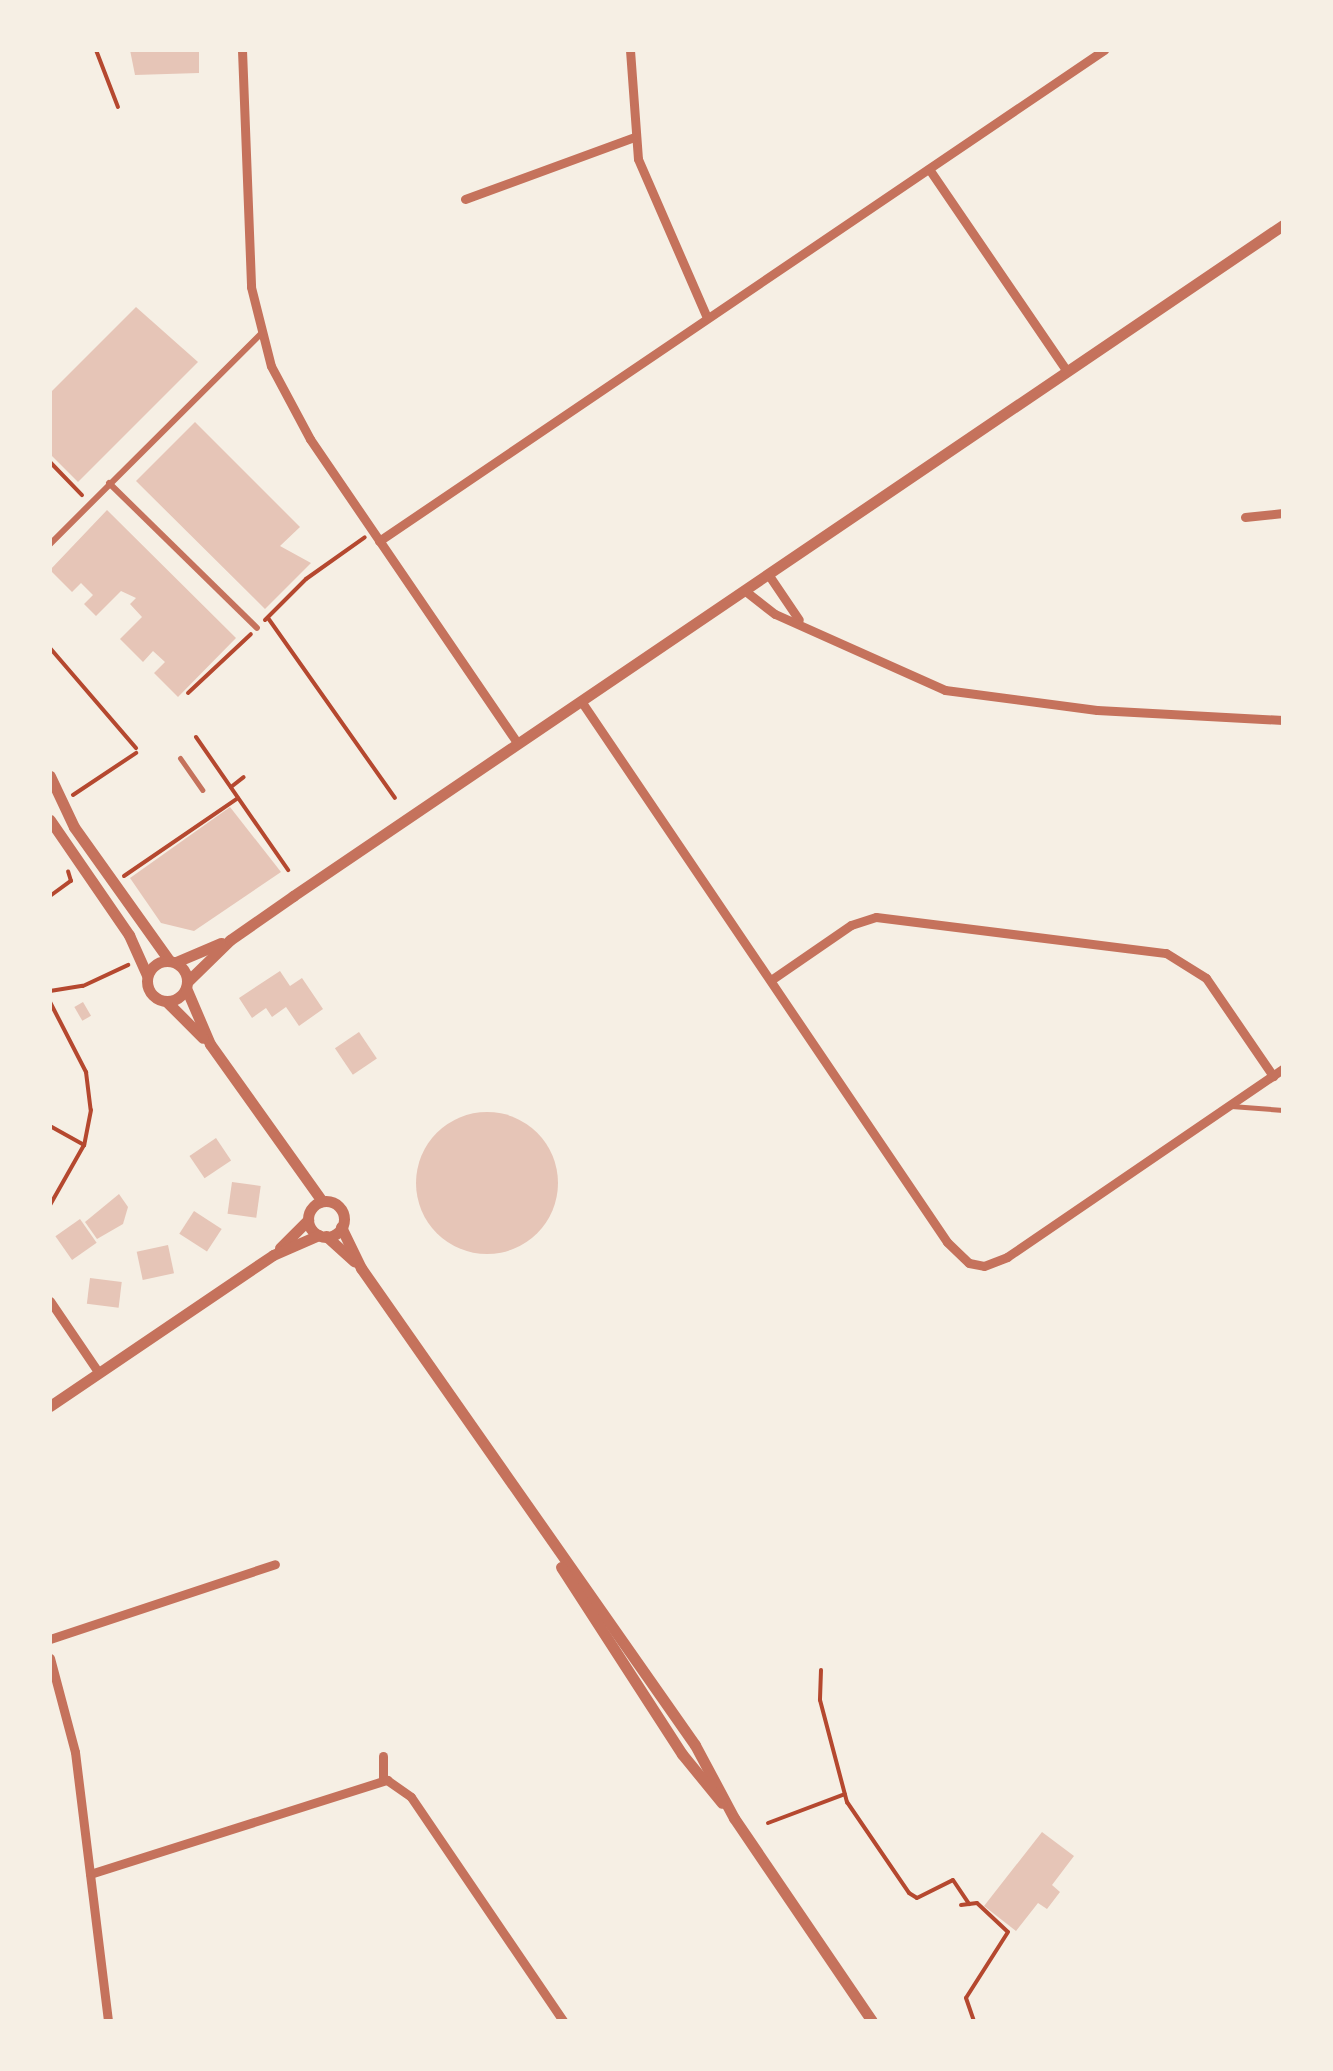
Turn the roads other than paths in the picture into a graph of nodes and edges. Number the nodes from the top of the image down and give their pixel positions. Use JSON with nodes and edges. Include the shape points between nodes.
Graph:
{"nodes":[{"id":1,"x":242,"y":50,"type":"edge"},
{"id":2,"x":630,"y":50,"type":"edge"},
{"id":3,"x":1104,"y":50,"type":"edge"},
{"id":4,"x":634,"y":137,"type":"junction"},
{"id":5,"x":929,"y":169,"type":"junction"},
{"id":6,"x":465,"y":199,"type":"dead end"},
{"id":7,"x":1283,"y":225,"type":"edge"},
{"id":8,"x":707,"y":318,"type":"junction"},
{"id":9,"x":261,"y":334,"type":"junction"},
{"id":10,"x":1067,"y":371,"type":"junction"},
{"id":11,"x":110,"y":482,"type":"junction"},
{"id":12,"x":1283,"y":513,"type":"edge"},
{"id":13,"x":1245,"y":517,"type":"dead end"},
{"id":14,"x":379,"y":541,"type":"junction"},
{"id":15,"x":50,"y":544,"type":"edge"},
{"id":16,"x":768,"y":574,"type":"junction"},
{"id":17,"x":744,"y":590,"type":"junction"},
{"id":18,"x":801,"y":622,"type":"junction"},
{"id":19,"x":257,"y":628,"type":"road end"},
{"id":20,"x":581,"y":701,"type":"junction"},
{"id":21,"x":1283,"y":720,"type":"edge"},
{"id":22,"x":517,"y":743,"type":"junction"},
{"id":23,"x":180,"y":758,"type":"dead end"},
{"id":24,"x":50,"y":776,"type":"edge"},
{"id":25,"x":202,"y":790,"type":"dead end"},
{"id":26,"x":50,"y":820,"type":"edge"},
{"id":27,"x":230,"y":940,"type":"junction"},
{"id":28,"x":172,"y":961,"type":"junction"},
{"id":29,"x":147,"y":975,"type":"junction"},
{"id":30,"x":771,"y":980,"type":"junction"},
{"id":31,"x":186,"y":985,"type":"junction"},
{"id":32,"x":166,"y":1001,"type":"junction"},
{"id":33,"x":210,"y":1044,"type":"junction"},
{"id":34,"x":1283,"y":1069,"type":"edge"},
{"id":35,"x":1272,"y":1076,"type":"junction"},
{"id":36,"x":1229,"y":1106,"type":"junction"},
{"id":37,"x":1283,"y":1110,"type":"edge"},
{"id":38,"x":294,"y":1169,"type":"junction"},
{"id":39,"x":322,"y":1201,"type":"junction"},
{"id":40,"x":308,"y":1216,"type":"junction"},
{"id":41,"x":342,"y":1227,"type":"junction"},
{"id":42,"x":322,"y":1236,"type":"junction"},
{"id":43,"x":273,"y":1255,"type":"junction"},
{"id":44,"x":361,"y":1268,"type":"junction"},
{"id":45,"x":50,"y":1301,"type":"edge"},
{"id":46,"x":99,"y":1373,"type":"junction"},
{"id":47,"x":50,"y":1406,"type":"edge"},
{"id":48,"x":275,"y":1564,"type":"dead end"},
{"id":49,"x":50,"y":1639,"type":"edge"},
{"id":50,"x":50,"y":1658,"type":"edge"},
{"id":51,"x":384,"y":1756,"type":"dead end"},
{"id":52,"x":383,"y":1778,"type":"junction"},
{"id":53,"x":90,"y":1874,"type":"junction"},
{"id":54,"x":108,"y":2021,"type":"edge"},
{"id":55,"x":563,"y":2021,"type":"edge"},
{"id":56,"x":872,"y":2021,"type":"edge"}],
"edges":[{"from":1,"to":9,"type":"street","via":[[249,268]]},
{"from":2,"to":4,"type":"street"},
{"from":3,"to":5,"type":"street"},
{"from":4,"to":6,"type":"street"},
{"from":4,"to":8,"type":"street"},
{"from":5,"to":8,"type":"street"},
{"from":5,"to":10,"type":"street"},
{"from":7,"to":10,"type":"street"},
{"from":8,"to":14,"type":"street"},
{"from":9,"to":11,"type":"street"},
{"from":9,"to":14,"type":"street","via":[[296,417]]},
{"from":10,"to":16,"type":"street"},
{"from":11,"to":15,"type":"street"},
{"from":11,"to":19,"type":"street"},
{"from":12,"to":13,"type":"street"},
{"from":14,"to":22,"type":"street"},
{"from":16,"to":17,"type":"street"},
{"from":16,"to":18,"type":"street"},
{"from":17,"to":18,"type":"street","via":[[762,608]]},
{"from":17,"to":20,"type":"street"},
{"from":18,"to":21,"type":"street","via":[[945,690],[1125,713]]},
{"from":20,"to":22,"type":"street"},
{"from":20,"to":30,"type":"street"},
{"from":22,"to":27,"type":"street"},
{"from":23,"to":25,"type":"lane"},
{"from":24,"to":28,"type":"street","via":[[74,827]]},
{"from":26,"to":29,"type":"street","via":[[129,935]]},
{"from":27,"to":28,"type":"street"},
{"from":27,"to":31,"type":"street"},
{"from":28,"to":29,"type":"street"},
{"from":28,"to":31,"type":"street"},
{"from":29,"to":32,"type":"street","via":[[150,993]]},
{"from":30,"to":35,"type":"street","via":[[851,925],[876,917],[1166,953],[1206,978]]},
{"from":30,"to":36,"type":"street","via":[[947,1242],[976,1266],[1006,1257]]},
{"from":31,"to":32,"type":"street"},
{"from":31,"to":33,"type":"street"},
{"from":32,"to":33,"type":"street"},
{"from":33,"to":38,"type":"street"},
{"from":34,"to":35,"type":"street"},
{"from":35,"to":36,"type":"street"},
{"from":36,"to":37,"type":"lane"},
{"from":38,"to":39,"type":"street"},
{"from":38,"to":40,"type":"street"},
{"from":39,"to":40,"type":"street"},
{"from":39,"to":41,"type":"street","via":[[342,1210]]},
{"from":40,"to":42,"type":"street"},
{"from":40,"to":43,"type":"street"},
{"from":41,"to":42,"type":"street"},
{"from":41,"to":44,"type":"street"},
{"from":42,"to":43,"type":"street"},
{"from":42,"to":44,"type":"street"},
{"from":43,"to":46,"type":"street"},
{"from":44,"to":56,"type":"street","via":[[550,1545],[638,1691]]},
{"from":45,"to":46,"type":"street"},
{"from":46,"to":47,"type":"street"},
{"from":48,"to":49,"type":"street"},
{"from":50,"to":53,"type":"street","via":[[75,1752]]},
{"from":51,"to":52,"type":"street"},
{"from":52,"to":53,"type":"street"},
{"from":52,"to":55,"type":"street","via":[[411,1797]]},
{"from":53,"to":54,"type":"street"}]}
